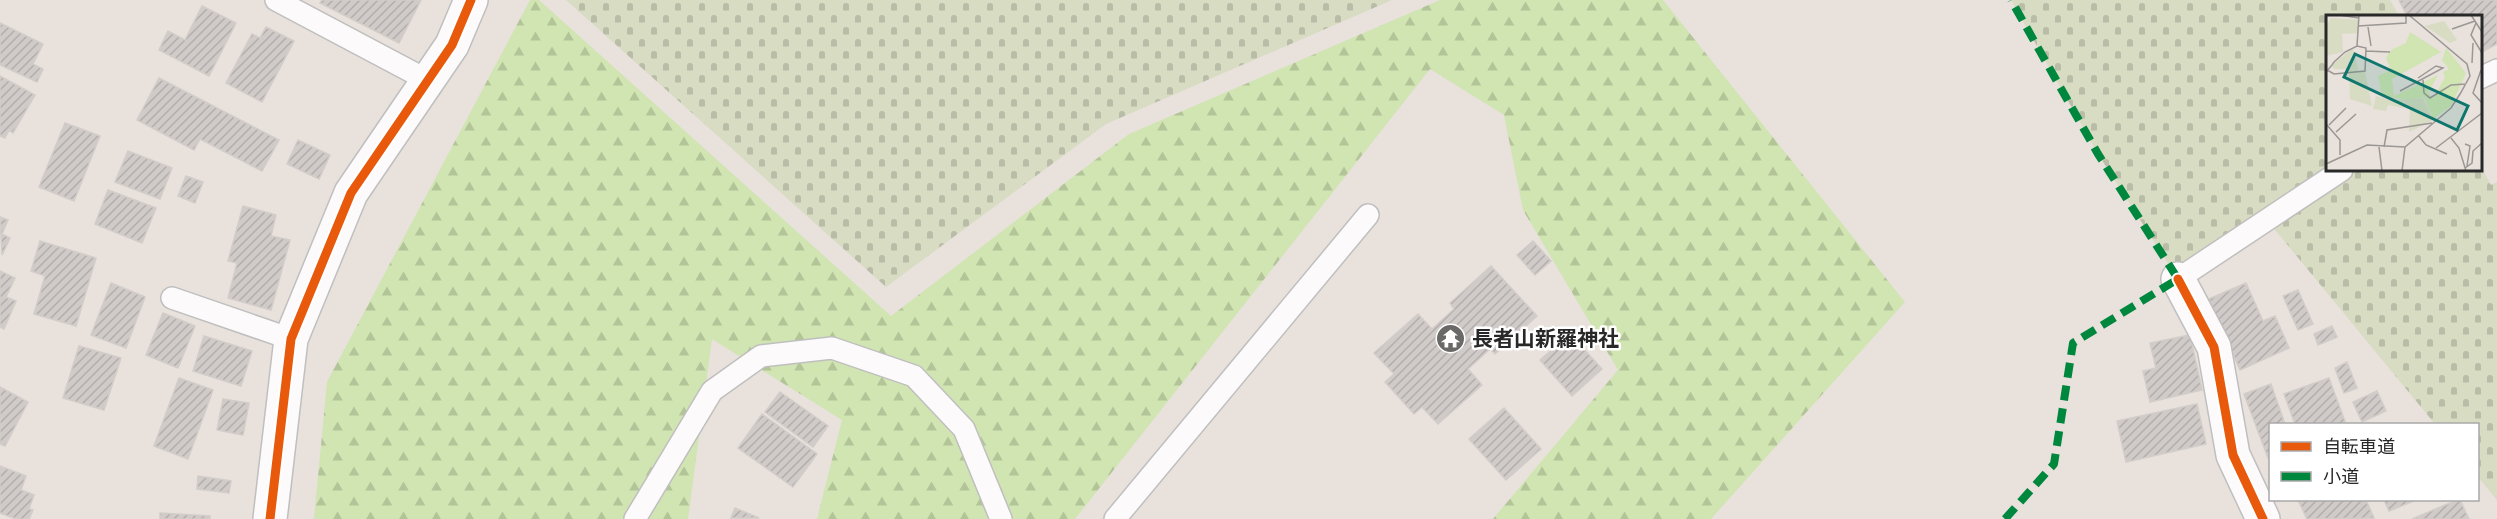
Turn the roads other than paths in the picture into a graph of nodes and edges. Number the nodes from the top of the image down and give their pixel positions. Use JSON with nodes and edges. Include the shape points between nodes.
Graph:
{"nodes":[{"id":1,"x":276,"y":0,"type":"edge"},
{"id":2,"x":471,"y":0,"type":"edge"},
{"id":3,"x":2497,"y":70,"type":"edge"},
{"id":4,"x":2482,"y":78,"type":"edge"},
{"id":5,"x":427,"y":80,"type":"junction"},
{"id":6,"x":2340,"y":171,"type":"edge"},
{"id":7,"x":1368,"y":215,"type":"dead end"},
{"id":8,"x":2178,"y":279,"type":"joint"},
{"id":9,"x":172,"y":298,"type":"dead end"},
{"id":10,"x":291,"y":339,"type":"junction"},
{"id":11,"x":270,"y":519,"type":"edge"},
{"id":12,"x":635,"y":519,"type":"edge"},
{"id":13,"x":1002,"y":519,"type":"edge"},
{"id":14,"x":1115,"y":519,"type":"edge"},
{"id":15,"x":2263,"y":519,"type":"edge"}],
"edges":[{"from":1,"to":5,"type":"lane"},
{"from":2,"to":5,"type":"street","via":[[452,45]]},
{"from":3,"to":4,"type":"lane"},
{"from":5,"to":10,"type":"street","via":[[351,193]]},
{"from":6,"to":8,"type":"lane"},
{"from":7,"to":14,"type":"lane"},
{"from":8,"to":15,"type":"street","via":[[2214,347],[2233,455]]},
{"from":9,"to":10,"type":"lane"},
{"from":10,"to":11,"type":"street"},
{"from":12,"to":13,"type":"lane","via":[[712,391],[761,356],[832,348],[914,376],[964,429]]}]}
